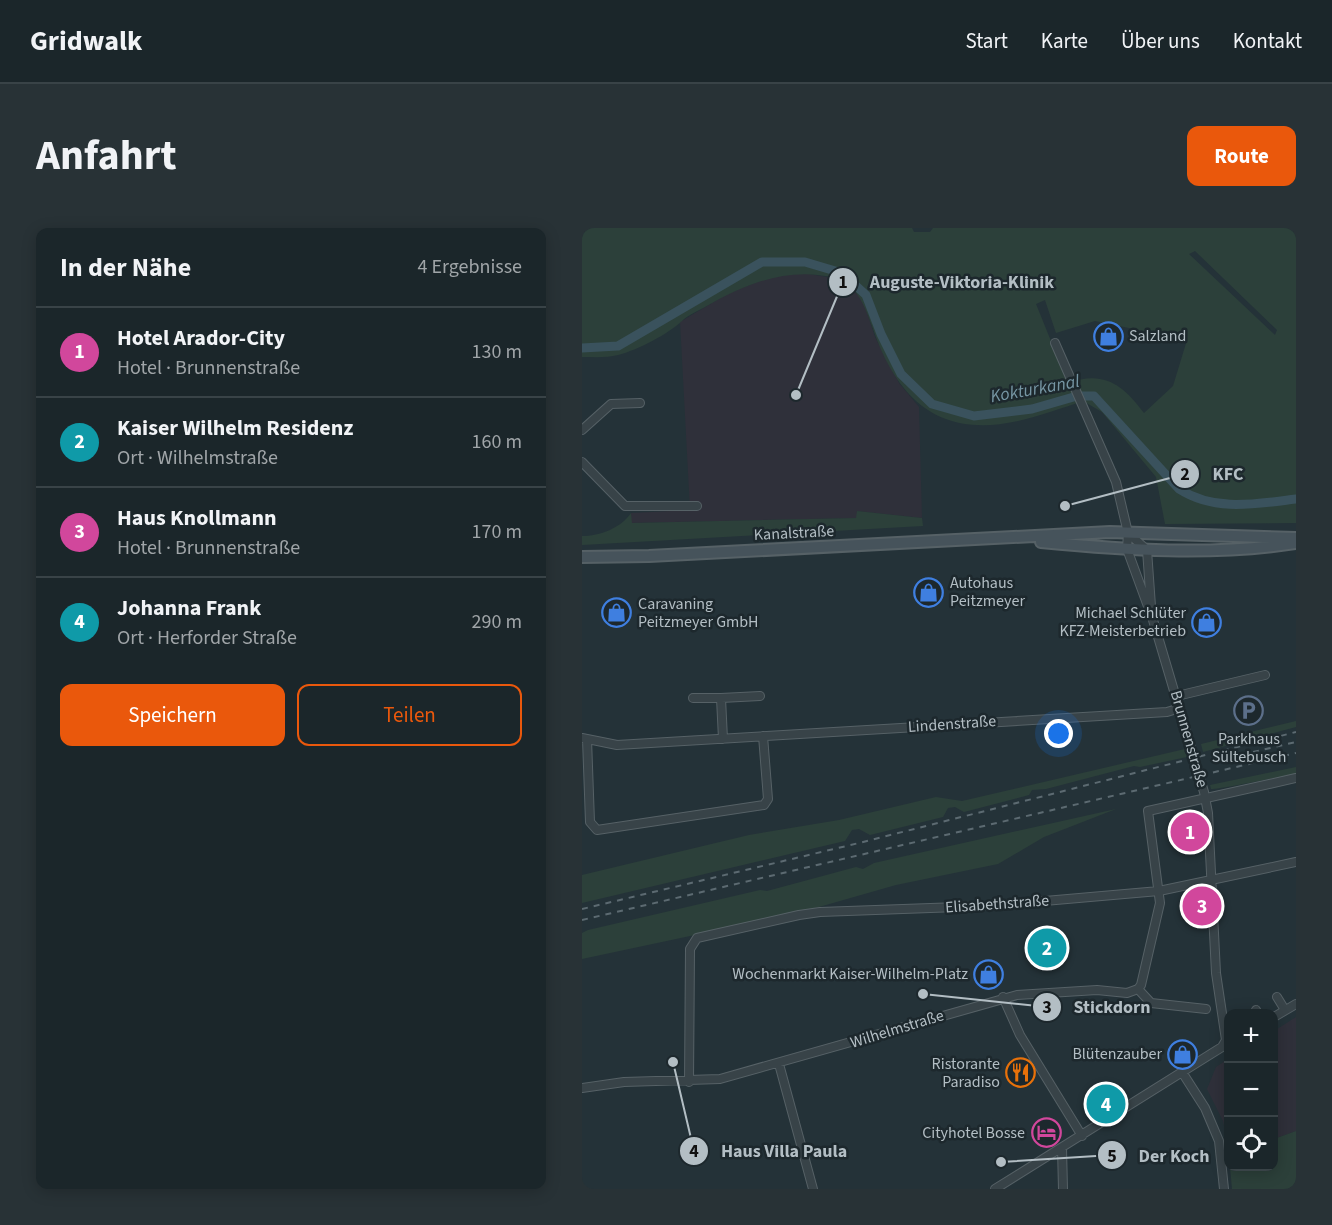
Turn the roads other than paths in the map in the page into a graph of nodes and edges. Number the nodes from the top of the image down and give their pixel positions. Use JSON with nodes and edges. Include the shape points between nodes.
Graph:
{"nodes":[{"id":1,"x":1055,"y":343,"type":"dead end"},
{"id":2,"x":640,"y":403,"type":"dead end"},
{"id":3,"x":582,"y":430,"type":"edge"},
{"id":4,"x":582,"y":462,"type":"edge"},
{"id":5,"x":697,"y":506,"type":"dead end"},
{"id":6,"x":1128,"y":533,"type":"junction"},
{"id":7,"x":1296,"y":538,"type":"edge"},
{"id":8,"x":1007,"y":539,"type":"junction"},
{"id":9,"x":1296,"y":543,"type":"edge"},
{"id":10,"x":1127,"y":549,"type":"junction"},
{"id":11,"x":1147,"y":549,"type":"junction"},
{"id":12,"x":582,"y":557,"type":"edge"},
{"id":13,"x":1153,"y":620,"type":"junction"},
{"id":14,"x":1265,"y":675,"type":"dead end"},
{"id":15,"x":760,"y":696,"type":"dead end"},
{"id":16,"x":1177,"y":696,"type":"junction"},
{"id":17,"x":693,"y":698,"type":"dead end"},
{"id":18,"x":721,"y":698,"type":"junction"},
{"id":19,"x":1180,"y":708,"type":"junction"},
{"id":20,"x":763,"y":736,"type":"junction"},
{"id":21,"x":584,"y":739,"type":"edge"},
{"id":22,"x":723,"y":739,"type":"junction"},
{"id":23,"x":1296,"y":778,"type":"edge"},
{"id":24,"x":1206,"y":799,"type":"junction"},
{"id":25,"x":1296,"y":862,"type":"edge"},
{"id":26,"x":1211,"y":880,"type":"junction"},
{"id":27,"x":1159,"y":891,"type":"junction"},
{"id":28,"x":1138,"y":989,"type":"junction"},
{"id":29,"x":1003,"y":997,"type":"junction"},
{"id":30,"x":1277,"y":998,"type":"dead end"},
{"id":31,"x":1296,"y":1004,"type":"edge"},
{"id":32,"x":1206,"y":1009,"type":"dead end"},
{"id":33,"x":1285,"y":1010,"type":"junction"},
{"id":34,"x":1278,"y":1014,"type":"edge"},
{"id":35,"x":1224,"y":1021,"type":"edge"},
{"id":36,"x":1224,"y":1044,"type":"edge"},
{"id":37,"x":778,"y":1064,"type":"junction"},
{"id":38,"x":1182,"y":1072,"type":"junction"},
{"id":39,"x":689,"y":1082,"type":"junction"},
{"id":40,"x":582,"y":1088,"type":"edge"},
{"id":41,"x":1082,"y":1136,"type":"junction"},
{"id":42,"x":1062,"y":1148,"type":"junction"},
{"id":43,"x":813,"y":1189,"type":"edge"},
{"id":44,"x":995,"y":1189,"type":"edge"},
{"id":45,"x":1063,"y":1189,"type":"edge"},
{"id":46,"x":1224,"y":1189,"type":"edge"}],
"edges":[{"from":1,"to":6,"type":"street","name":"Brunnenstraße","via":[[1116,482]]},
{"from":2,"to":3,"type":"street","via":[[611,404]]},
{"from":4,"to":5,"type":"street","via":[[625,506]]},
{"from":6,"to":7,"type":"main road","name":"Kanalstraße"},
{"from":6,"to":8,"type":"main road","name":"Kanalstraße"},
{"from":6,"to":10,"type":"street","name":"Brunnenstraße"},
{"from":6,"to":11,"type":"street"},
{"from":8,"to":10,"type":"main road","name":"Kanalstraße"},
{"from":8,"to":12,"type":"main road","name":"Kanalstraße"},
{"from":9,"to":11,"type":"main road","name":"Kanalstraße","via":[[1248,549]]},
{"from":10,"to":11,"type":"main road","name":"Kanalstraße"},
{"from":10,"to":13,"type":"street","name":"Brunnenstraße"},
{"from":11,"to":13,"type":"street","name":"Brunnenstraße"},
{"from":13,"to":16,"type":"street","name":"Brunnenstraße"},
{"from":14,"to":16,"type":"street"},
{"from":15,"to":18,"type":"street"},
{"from":16,"to":19,"type":"street","name":"Brunnenstraße"},
{"from":17,"to":18,"type":"street"},
{"from":18,"to":22,"type":"street"},
{"from":19,"to":20,"type":"street","name":"Lindenstraße","via":[[1167,712]]},
{"from":19,"to":24,"type":"street","name":"Brunnenstraße"},
{"from":20,"to":21,"type":"street","via":[[768,799],[764,805],[597,830],[590,822]]},
{"from":20,"to":22,"type":"street","name":"Lindenstraße"},
{"from":21,"to":22,"type":"street","name":"Lindenstraße","via":[[617,745]]},
{"from":23,"to":24,"type":"street"},
{"from":24,"to":26,"type":"street","name":"Brunnenstraße"},
{"from":24,"to":27,"type":"street","via":[[1148,811]]},
{"from":25,"to":26,"type":"street","name":"Elisabethstraße"},
{"from":26,"to":27,"type":"street","name":"Elisabethstraße"},
{"from":26,"to":35,"type":"street","name":"Brunnenstraße","via":[[1216,973]]},
{"from":27,"to":28,"type":"street","via":[[1160,903]]},
{"from":27,"to":39,"type":"street","name":"Elisabethstraße","via":[[986,906],[800,915],[697,938],[690,949]]},
{"from":28,"to":29,"type":"street","name":"Wilhelmstraße","via":[[1127,993],[1064,991]]},
{"from":28,"to":32,"type":"street","via":[[1151,1003]]},
{"from":29,"to":37,"type":"street","name":"Wilhelmstraße"},
{"from":29,"to":41,"type":"street","via":[[1020,1035]]},
{"from":30,"to":33,"type":"street"},
{"from":31,"to":33,"type":"street"},
{"from":33,"to":34,"type":"street"},
{"from":36,"to":38,"type":"street"},
{"from":37,"to":39,"type":"street","name":"Wilhelmstraße","via":[[720,1079]]},
{"from":37,"to":43,"type":"street"},
{"from":38,"to":41,"type":"street"},
{"from":38,"to":46,"type":"street","via":[[1219,1141]]},
{"from":39,"to":40,"type":"street","name":"Wilhelmstraße","via":[[624,1082]]},
{"from":41,"to":42,"type":"street"},
{"from":42,"to":44,"type":"street"},
{"from":42,"to":45,"type":"street"}]}
